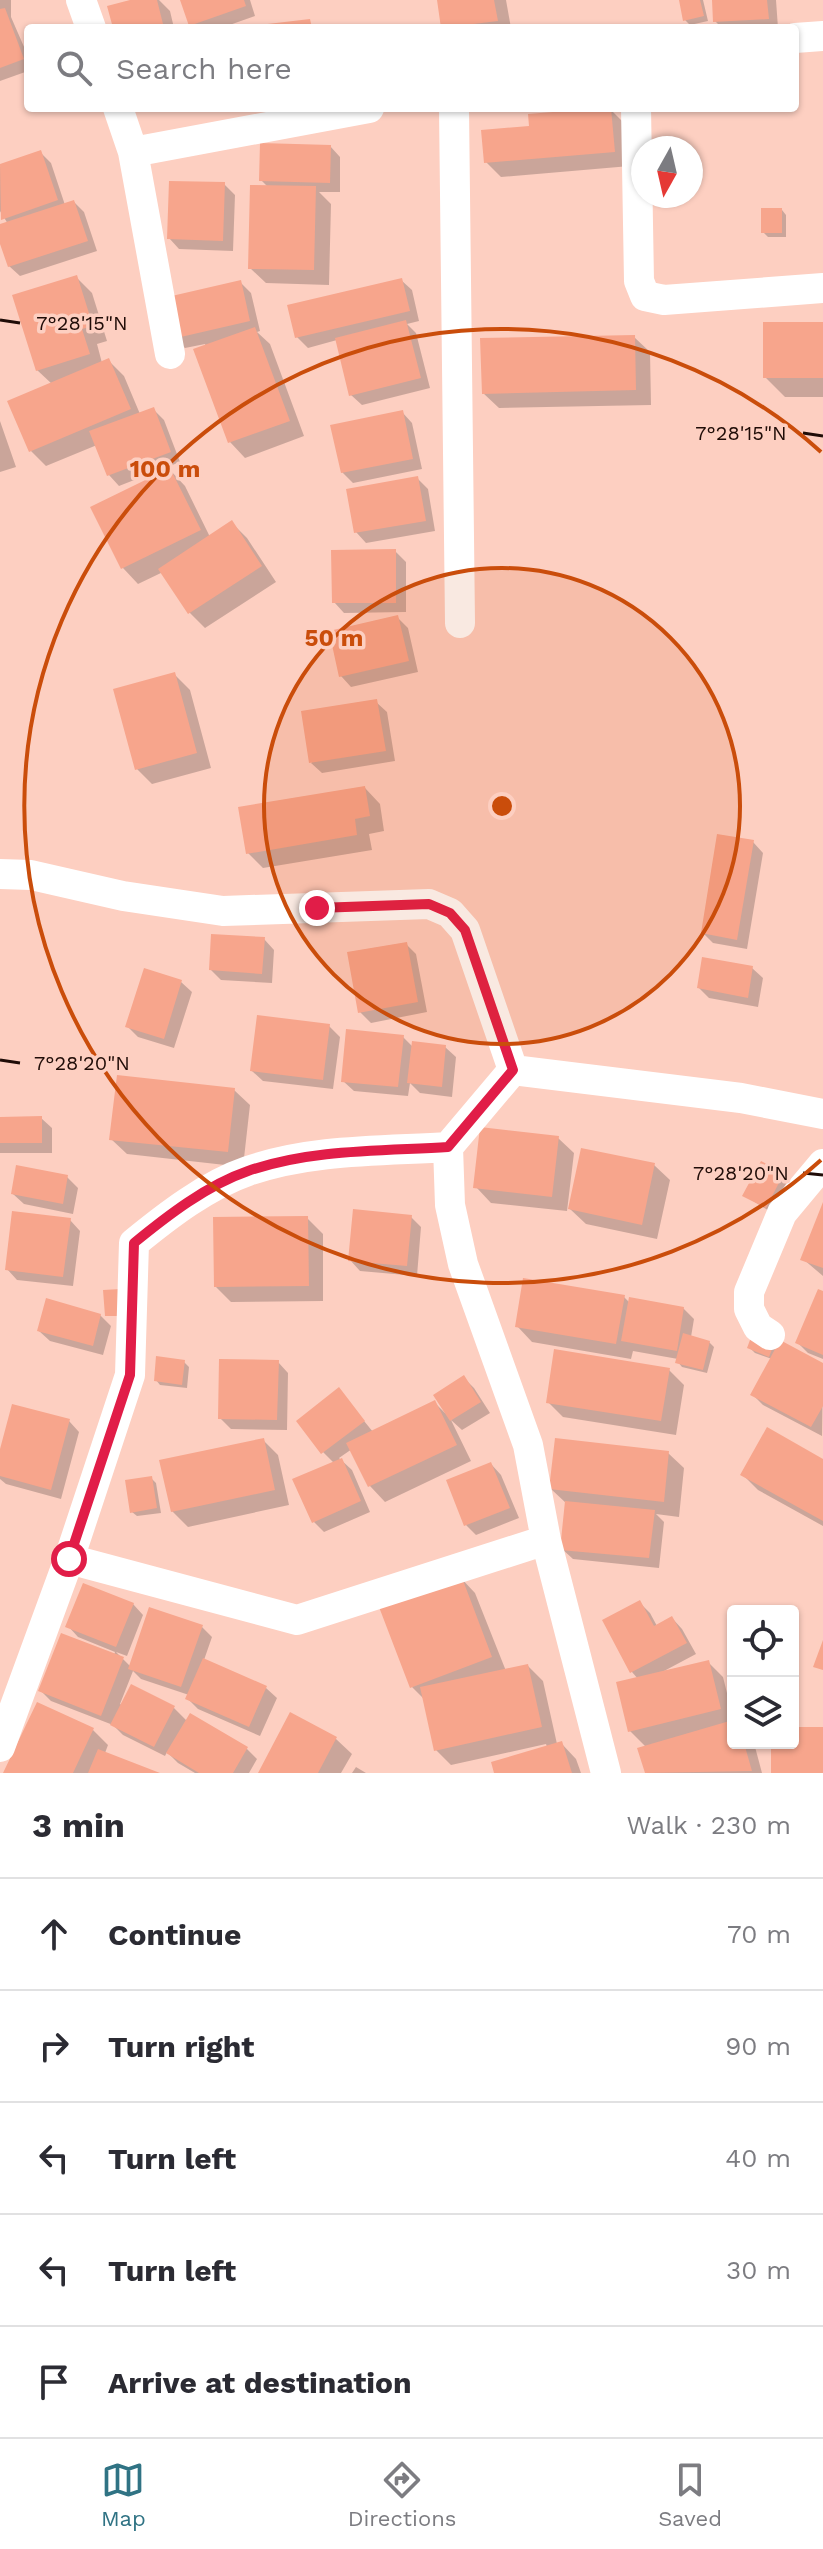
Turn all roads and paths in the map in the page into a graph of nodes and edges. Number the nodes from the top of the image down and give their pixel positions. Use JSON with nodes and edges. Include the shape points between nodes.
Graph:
{"nodes":[{"id":1,"x":81,"y":0,"type":"edge"},
{"id":2,"x":90,"y":24,"type":"edge"},
{"id":3,"x":823,"y":36,"type":"edge"},
{"id":4,"x":799,"y":38,"type":"edge"},
{"id":5,"x":119,"y":112,"type":"edge"},
{"id":6,"x":348,"y":112,"type":"edge"},
{"id":7,"x":454,"y":112,"type":"edge"},
{"id":8,"x":636,"y":112,"type":"edge"},
{"id":9,"x":133,"y":152,"type":"junction"},
{"id":10,"x":823,"y":288,"type":"edge"},
{"id":11,"x":170,"y":354,"type":"dead end"},
{"id":12,"x":460,"y":623,"type":"dead end"},
{"id":13,"x":0,"y":874,"type":"edge"},
{"id":14,"x":513,"y":1070,"type":"junction"},
{"id":15,"x":823,"y":1114,"type":"edge"},
{"id":16,"x":448,"y":1147,"type":"junction"},
{"id":17,"x":823,"y":1164,"type":"edge"},
{"id":18,"x":770,"y":1335,"type":"dead end"},
{"id":19,"x":546,"y":1540,"type":"junction"},
{"id":20,"x":69,"y":1559,"type":"junction"},
{"id":21,"x":0,"y":1747,"type":"edge"},
{"id":22,"x":606,"y":1773,"type":"edge"}],
"edges":[{"from":1,"to":2,"type":"street"},
{"from":3,"to":4,"type":"street"},
{"from":5,"to":9,"type":"street"},
{"from":6,"to":9,"type":"street"},
{"from":7,"to":12,"type":"street"},
{"from":8,"to":10,"type":"street","via":[[639,281],[645,296],[664,300]]},
{"from":9,"to":11,"type":"street"},
{"from":13,"to":14,"type":"street","via":[[31,875],[223,911],[429,904],[450,913],[465,930]]},
{"from":14,"to":15,"type":"street","via":[[741,1098]]},
{"from":14,"to":16,"type":"street"},
{"from":16,"to":19,"type":"street","via":[[450,1205],[463,1264],[528,1445]]},
{"from":16,"to":20,"type":"street","via":[[313,1156],[247,1171],[179,1207],[134,1243],[130,1375]]},
{"from":17,"to":18,"type":"street","via":[[782,1213],[749,1292],[749,1309],[758,1327]]},
{"from":19,"to":20,"type":"street","via":[[297,1620]]},
{"from":19,"to":22,"type":"street"},
{"from":20,"to":21,"type":"street"}]}
